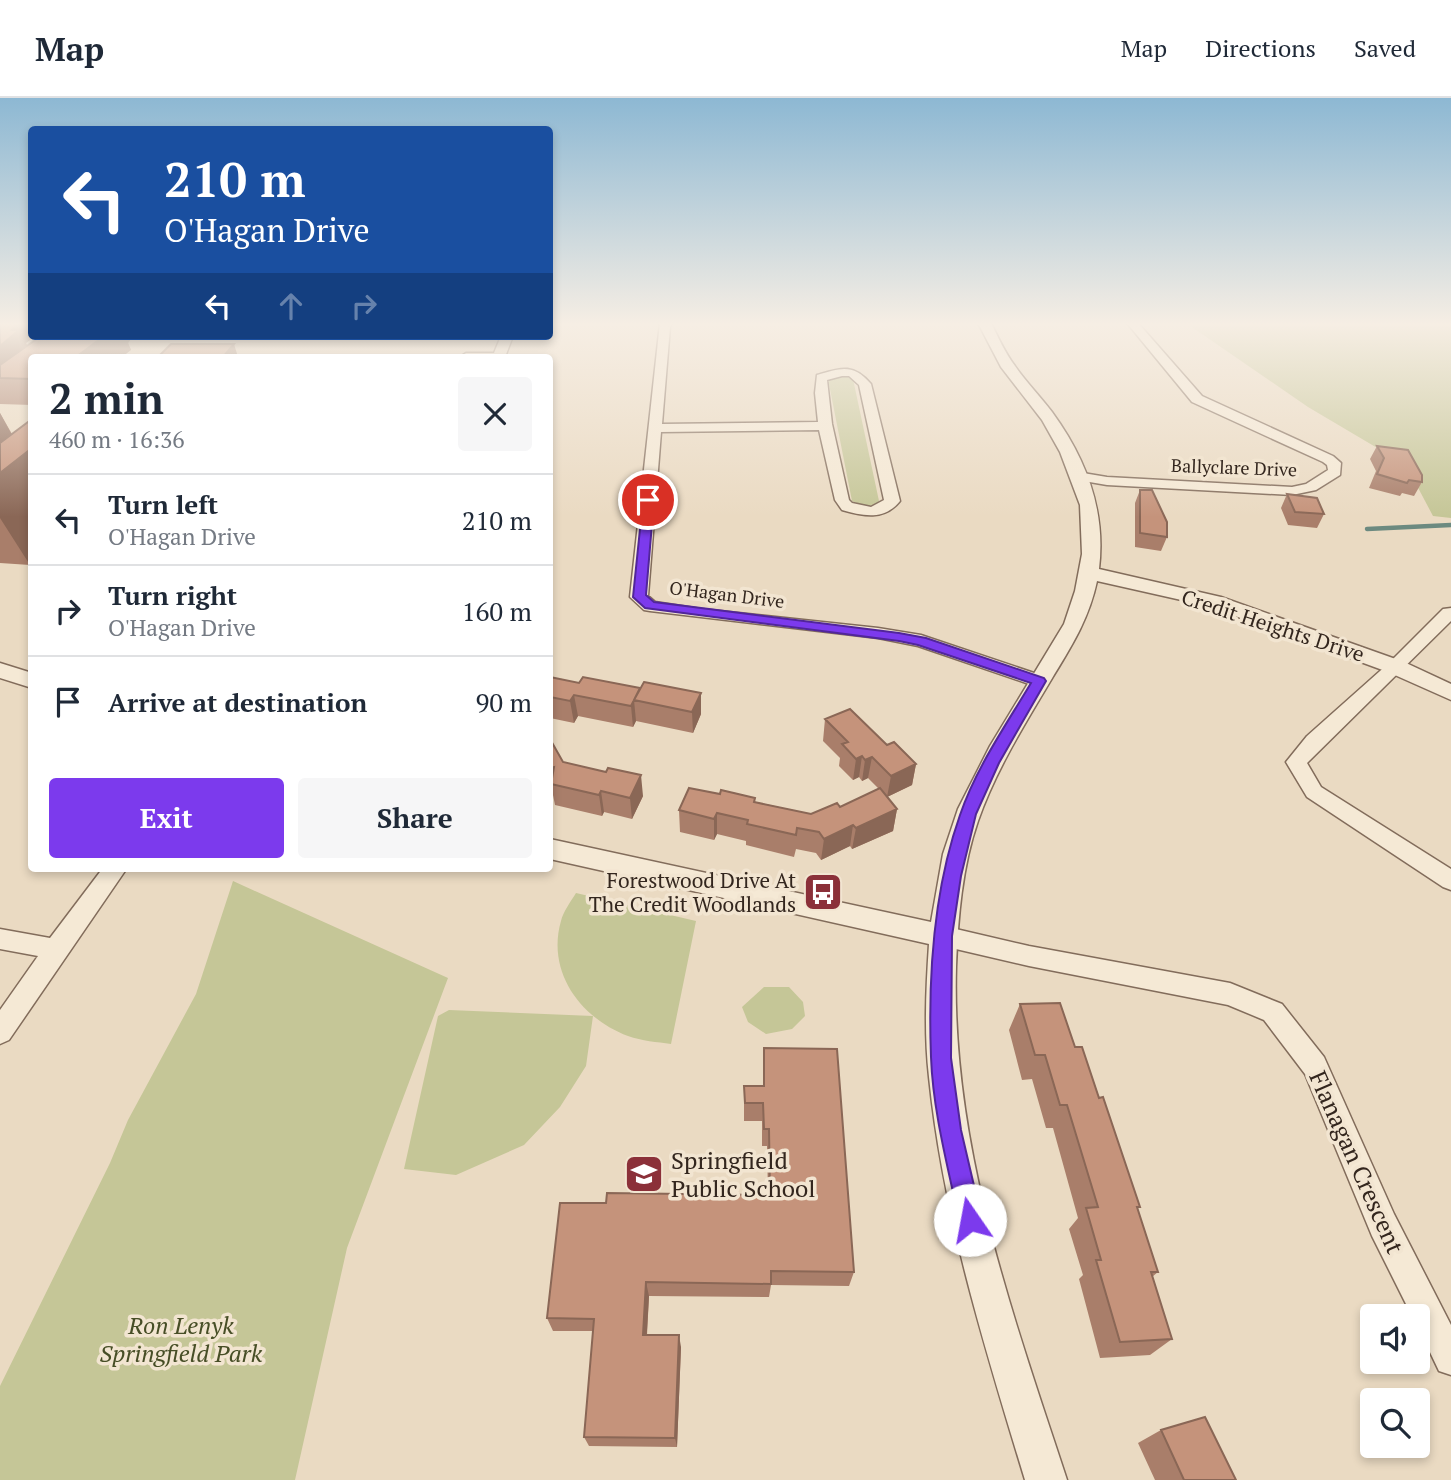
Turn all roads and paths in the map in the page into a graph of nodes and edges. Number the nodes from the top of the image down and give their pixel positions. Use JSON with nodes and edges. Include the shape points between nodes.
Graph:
{"nodes":[{"id":1,"x":659,"y":387,"type":"edge"},
{"id":2,"x":822,"y":387,"type":"edge"},
{"id":3,"x":866,"y":387,"type":"edge"},
{"id":4,"x":1024,"y":387,"type":"edge"},
{"id":5,"x":1186,"y":387,"type":"edge"},
{"id":6,"x":826,"y":426,"type":"junction"},
{"id":7,"x":655,"y":428,"type":"junction"},
{"id":8,"x":1077,"y":476,"type":"junction"},
{"id":9,"x":1089,"y":573,"type":"junction"},
{"id":10,"x":1449,"y":613,"type":"edge"},
{"id":11,"x":1396,"y":667,"type":"junction"},
{"id":12,"x":0,"y":670,"type":"edge"},
{"id":13,"x":28,"y":680,"type":"edge"},
{"id":14,"x":1039,"y":681,"type":"junction"},
{"id":15,"x":1451,"y":693,"type":"edge"},
{"id":16,"x":553,"y":850,"type":"edge"},
{"id":17,"x":113,"y":872,"type":"edge"},
{"id":18,"x":1451,"y":881,"type":"edge"},
{"id":19,"x":943,"y":936,"type":"junction"},
{"id":20,"x":0,"y":939,"type":"edge"},
{"id":21,"x":56,"y":949,"type":"junction"},
{"id":22,"x":0,"y":1032,"type":"edge"},
{"id":23,"x":1451,"y":1359,"type":"edge"},
{"id":24,"x":1046,"y":1480,"type":"edge"}],
"edges":[{"from":1,"to":7,"type":"street","name":"O'Hagan Drive"},
{"from":2,"to":6,"type":"street"},
{"from":3,"to":6,"type":"street","via":[[892,501],[885,508],[872,512],[847,507]]},
{"from":4,"to":8,"type":"street","via":[[1060,436]]},
{"from":5,"to":8,"type":"street","name":"Ballyclare Drive","via":[[1198,399],[1328,459],[1335,472],[1311,487],[1293,491]]},
{"from":6,"to":7,"type":"street"},
{"from":7,"to":14,"type":"street","name":"O'Hagan Drive","via":[[639,597],[650,606],[910,639]]},
{"from":8,"to":9,"type":"street","via":[[1090,508]]},
{"from":9,"to":11,"type":"street","name":"Credit Heights Drive","via":[[1214,601]]},
{"from":9,"to":14,"type":"street","via":[[1070,636]]},
{"from":10,"to":11,"type":"street"},
{"from":11,"to":15,"type":"street","name":"Credit Heights Drive"},
{"from":11,"to":18,"type":"street","via":[[1296,762],[1314,792]]},
{"from":12,"to":13,"type":"street"},
{"from":14,"to":19,"type":"street","via":[[991,763],[968,814]]},
{"from":16,"to":19,"type":"street"},
{"from":17,"to":21,"type":"street"},
{"from":19,"to":23,"type":"street","name":"Flanagan Crescent","via":[[1230,994],[1273,1012],[1315,1066],[1383,1225]]},
{"from":19,"to":24,"type":"street","via":[[941,1058],[951,1130],[1002,1343]]},
{"from":20,"to":21,"type":"street"},
{"from":21,"to":22,"type":"street"}]}
